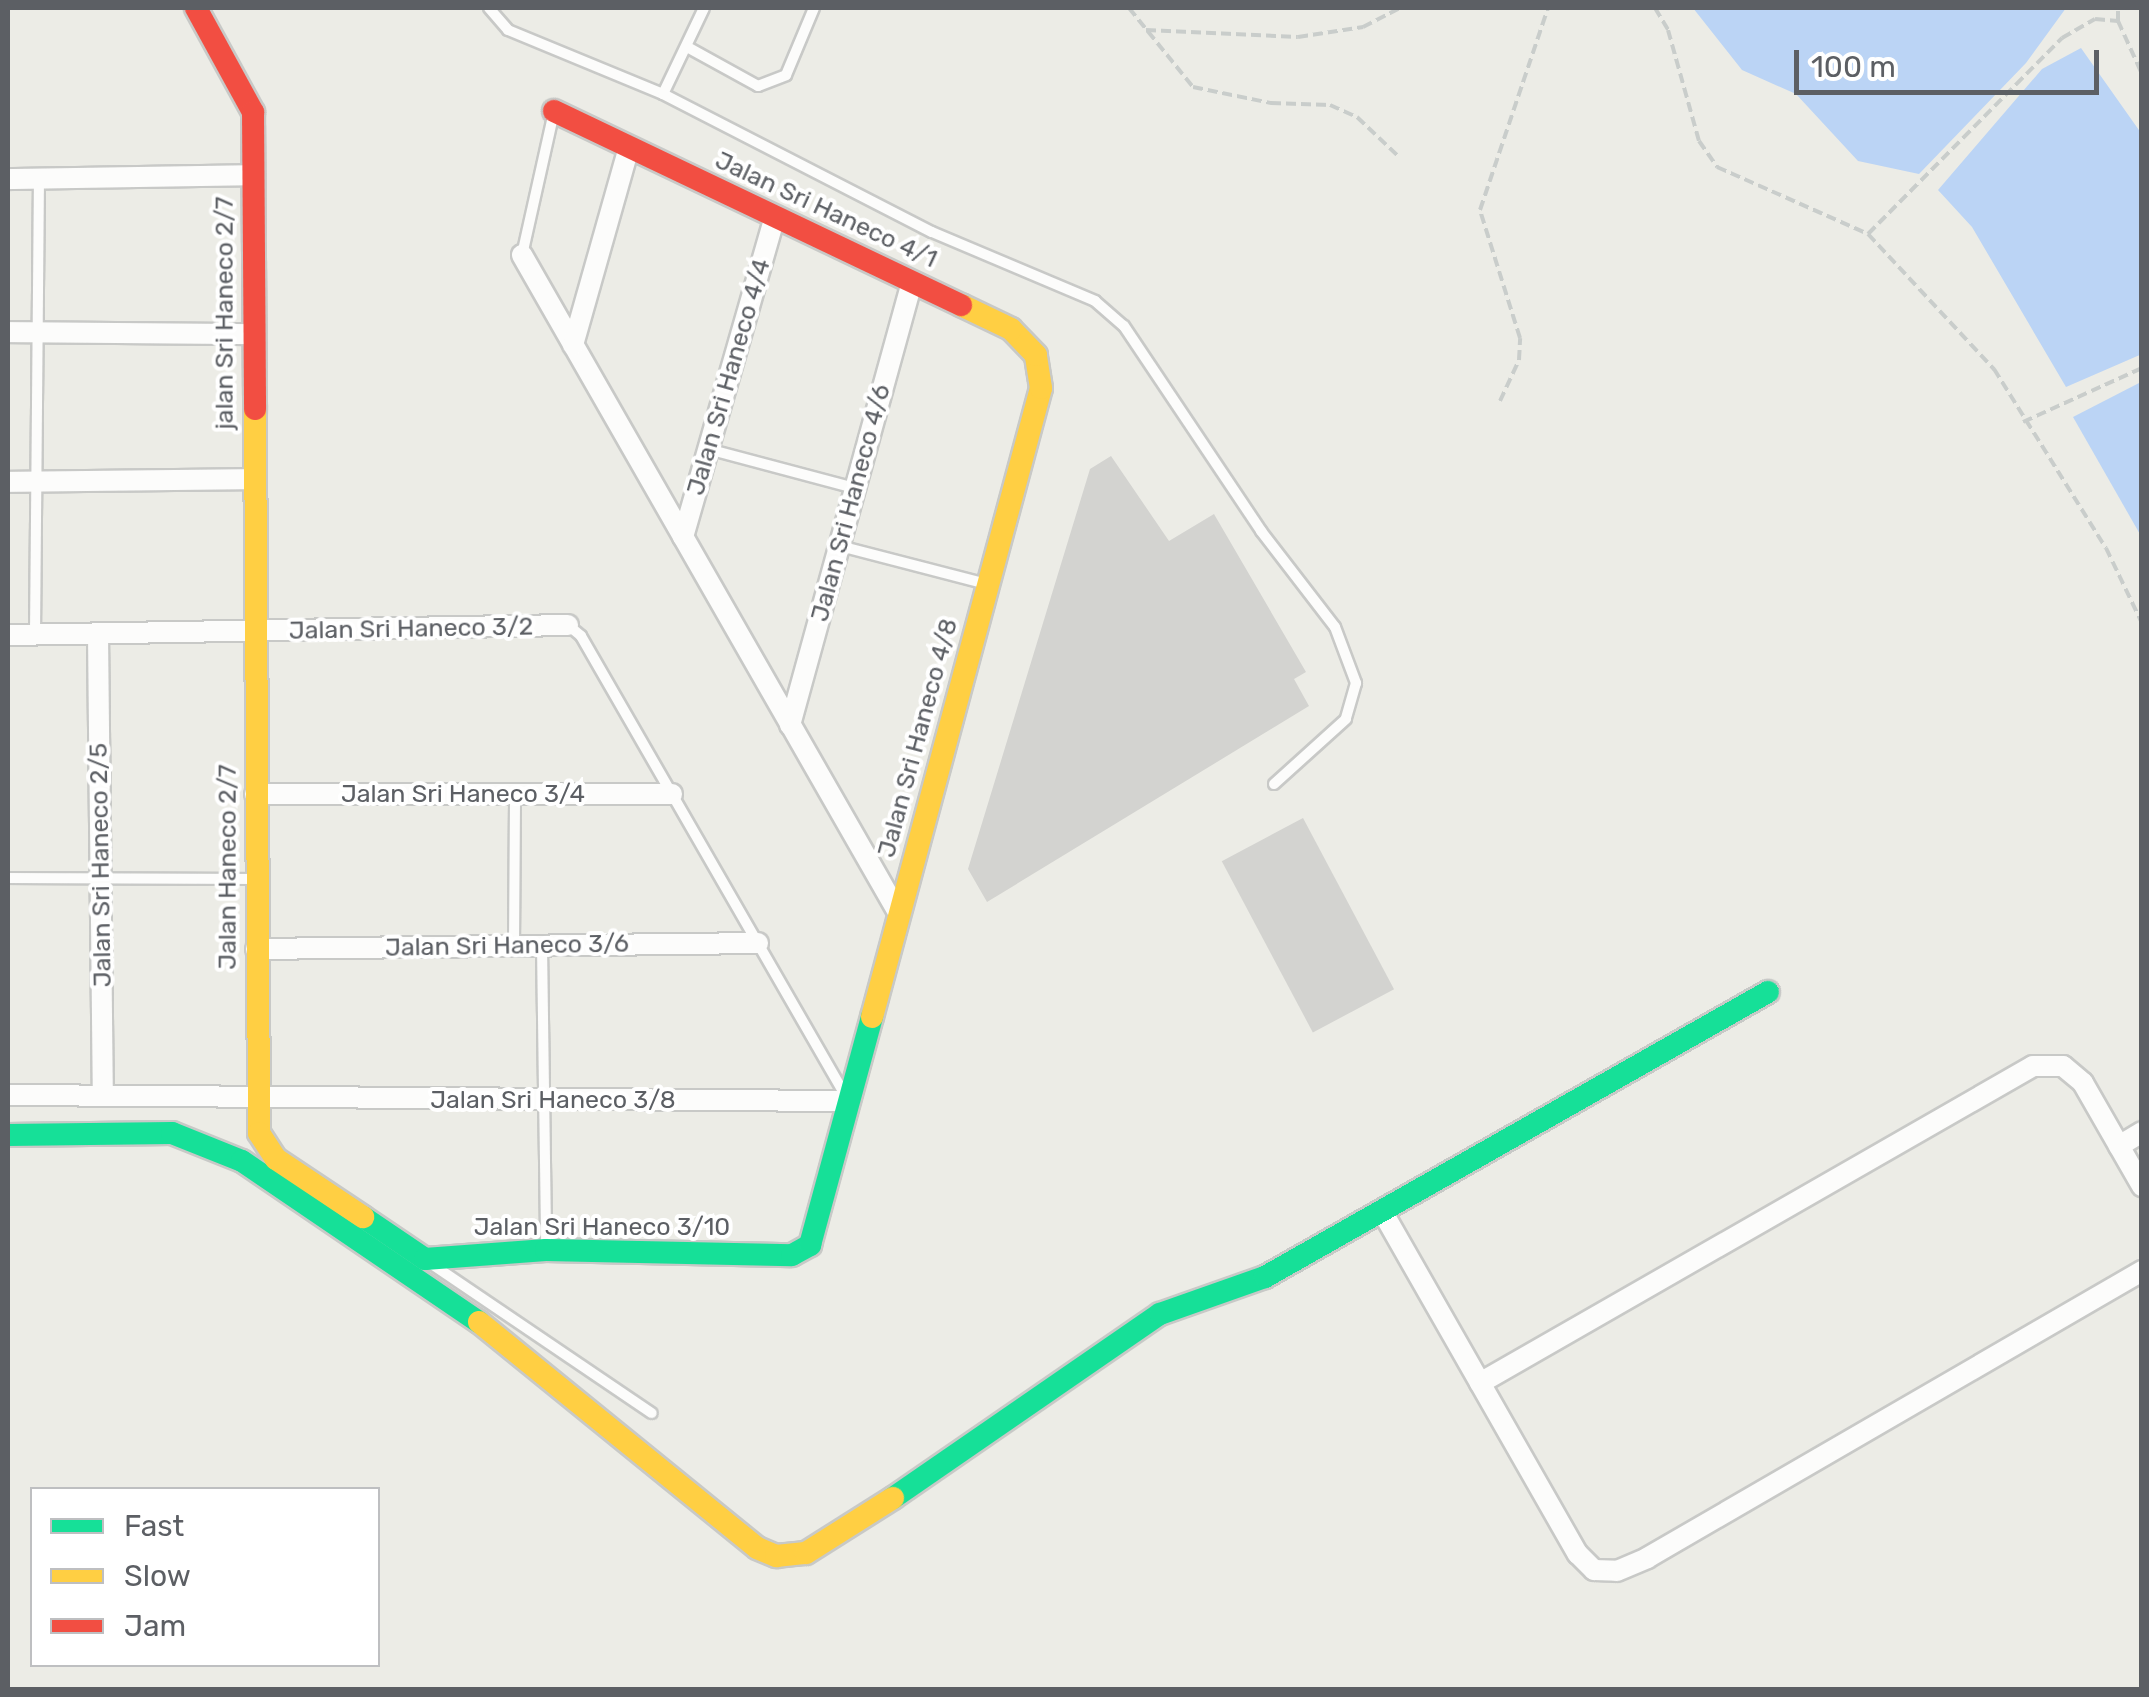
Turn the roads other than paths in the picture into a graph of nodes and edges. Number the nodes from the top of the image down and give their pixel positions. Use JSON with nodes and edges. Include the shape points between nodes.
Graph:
{"nodes":[{"id":1,"x":196,"y":8,"type":"edge"},
{"id":2,"x":489,"y":8,"type":"edge"},
{"id":3,"x":704,"y":8,"type":"edge"},
{"id":4,"x":814,"y":8,"type":"edge"},
{"id":5,"x":689,"y":48,"type":"junction"},
{"id":6,"x":662,"y":94,"type":"junction"},
{"id":7,"x":554,"y":111,"type":"joint"},
{"id":8,"x":628,"y":147,"type":"junction"},
{"id":9,"x":253,"y":176,"type":"junction"},
{"id":10,"x":39,"y":178,"type":"junction"},
{"id":11,"x":8,"y":179,"type":"edge"},
{"id":12,"x":776,"y":216,"type":"junction"},
{"id":13,"x":522,"y":255,"type":"joint"},
{"id":14,"x":912,"y":281,"type":"junction"},
{"id":15,"x":8,"y":332,"type":"edge"},
{"id":16,"x":37,"y":332,"type":"junction"},
{"id":17,"x":253,"y":334,"type":"junction"},
{"id":18,"x":573,"y":346,"type":"junction"},
{"id":19,"x":1041,"y":388,"type":"joint"},
{"id":20,"x":708,"y":450,"type":"junction"},
{"id":21,"x":253,"y":479,"type":"junction"},
{"id":22,"x":36,"y":481,"type":"junction"},
{"id":23,"x":8,"y":482,"type":"edge"},
{"id":24,"x":855,"y":488,"type":"junction"},
{"id":25,"x":683,"y":537,"type":"junction"},
{"id":26,"x":840,"y":546,"type":"junction"},
{"id":27,"x":988,"y":584,"type":"junction"},
{"id":28,"x":568,"y":626,"type":"joint"},
{"id":29,"x":254,"y":633,"type":"junction"},
{"id":30,"x":8,"y":634,"type":"edge"},
{"id":31,"x":35,"y":634,"type":"junction"},
{"id":32,"x":98,"y":634,"type":"junction"},
{"id":33,"x":790,"y":726,"type":"junction"},
{"id":34,"x":1274,"y":784,"type":"dead end"},
{"id":35,"x":255,"y":794,"type":"junction"},
{"id":36,"x":515,"y":794,"type":"junction"},
{"id":37,"x":672,"y":794,"type":"junction"},
{"id":38,"x":8,"y":878,"type":"edge"},
{"id":39,"x":102,"y":879,"type":"junction"},
{"id":40,"x":255,"y":880,"type":"junction"},
{"id":41,"x":899,"y":914,"type":"junction"},
{"id":42,"x":758,"y":943,"type":"junction"},
{"id":43,"x":514,"y":946,"type":"junction"},
{"id":44,"x":542,"y":946,"type":"junction"},
{"id":45,"x":256,"y":949,"type":"junction"},
{"id":46,"x":1768,"y":992,"type":"dead end"},
{"id":47,"x":8,"y":1095,"type":"edge"},
{"id":48,"x":103,"y":1096,"type":"junction"},
{"id":49,"x":546,"y":1099,"type":"junction"},
{"id":50,"x":256,"y":1100,"type":"junction"},
{"id":51,"x":849,"y":1101,"type":"junction"},
{"id":52,"x":2142,"y":1132,"type":"edge"},
{"id":53,"x":8,"y":1135,"type":"edge"},
{"id":54,"x":2119,"y":1146,"type":"junction"},
{"id":55,"x":2142,"y":1186,"type":"edge"},
{"id":56,"x":1382,"y":1211,"type":"junction"},
{"id":57,"x":546,"y":1250,"type":"junction"},
{"id":58,"x":425,"y":1259,"type":"junction"},
{"id":59,"x":2142,"y":1271,"type":"edge"},
{"id":60,"x":1480,"y":1383,"type":"junction"},
{"id":61,"x":652,"y":1413,"type":"dead end"}],
"edges":[{"from":1,"to":9,"type":"street","name":"jalan Sri Haneco 2/7","via":[[253,112]]},
{"from":2,"to":6,"type":"lane","via":[[508,30]]},
{"from":3,"to":5,"type":"lane"},
{"from":4,"to":5,"type":"lane","via":[[786,75],[758,86]]},
{"from":5,"to":6,"type":"lane"},
{"from":6,"to":34,"type":"lane","via":[[932,232],[1095,301],[1124,326],[1261,531],[1335,627],[1356,683],[1346,719]]},
{"from":7,"to":8,"type":"street","name":"Jalan Sri Haneco 4/1"},
{"from":7,"to":13,"type":"lane"},
{"from":8,"to":12,"type":"street","name":"Jalan Sri Haneco 4/1"},
{"from":8,"to":18,"type":"street"},
{"from":9,"to":10,"type":"street"},
{"from":9,"to":17,"type":"street","name":"jalan Sri Haneco 2/7"},
{"from":10,"to":11,"type":"street"},
{"from":10,"to":16,"type":"lane"},
{"from":12,"to":14,"type":"street","name":"Jalan Sri Haneco 4/1"},
{"from":12,"to":20,"type":"street","name":"Jalan Sri Haneco 4/4"},
{"from":13,"to":18,"type":"street"},
{"from":14,"to":19,"type":"street","name":"Jalan Sri Haneco 4/1","via":[[1011,329],[1036,355]]},
{"from":14,"to":24,"type":"street","name":"Jalan Sri Haneco 4/6"},
{"from":15,"to":16,"type":"street"},
{"from":16,"to":17,"type":"street"},
{"from":16,"to":22,"type":"lane"},
{"from":17,"to":21,"type":"street","name":"jalan Sri Haneco 2/7"},
{"from":18,"to":25,"type":"street"},
{"from":19,"to":27,"type":"street","name":"Jalan Sri Haneco 4/8"},
{"from":20,"to":24,"type":"lane"},
{"from":20,"to":25,"type":"street","name":"Jalan Sri Haneco 4/4"},
{"from":21,"to":22,"type":"street"},
{"from":21,"to":29,"type":"street","name":"jalan Sri Haneco 2/7"},
{"from":22,"to":23,"type":"street"},
{"from":22,"to":31,"type":"lane"},
{"from":24,"to":26,"type":"street","name":"Jalan Sri Haneco 4/6"},
{"from":25,"to":33,"type":"street"},
{"from":26,"to":27,"type":"lane"},
{"from":26,"to":33,"type":"street","name":"Jalan Sri Haneco 4/6"},
{"from":27,"to":41,"type":"street","name":"Jalan Sri Haneco 4/8"},
{"from":28,"to":29,"type":"street","name":"Jalan Sri Haneco 3/2"},
{"from":28,"to":37,"type":"lane","via":[[581,636]]},
{"from":29,"to":32,"type":"street","name":"Jalan Sri Haneco 3/2"},
{"from":29,"to":35,"type":"street","name":"Jalan Haneco 2/7"},
{"from":30,"to":31,"type":"street","name":"Jalan Sri Haneco 3/2"},
{"from":31,"to":32,"type":"street","name":"Jalan Sri Haneco 3/2"},
{"from":32,"to":39,"type":"street","name":"Jalan Sri Haneco 2/5"},
{"from":33,"to":41,"type":"street"},
{"from":35,"to":36,"type":"street","name":"Jalan Sri Haneco 3/4"},
{"from":35,"to":40,"type":"street","name":"Jalan Haneco 2/7"},
{"from":36,"to":37,"type":"street","name":"Jalan Sri Haneco 3/4"},
{"from":36,"to":43,"type":"lane"},
{"from":37,"to":42,"type":"lane"},
{"from":38,"to":39,"type":"lane"},
{"from":39,"to":40,"type":"lane"},
{"from":39,"to":48,"type":"street","name":"Jalan Sri Haneco 2/5"},
{"from":40,"to":45,"type":"street","name":"Jalan Haneco 2/7"},
{"from":41,"to":51,"type":"street","name":"Jalan Sri Haneco 4/8"},
{"from":42,"to":44,"type":"street","name":"Jalan Sri Haneco 3/6"},
{"from":42,"to":51,"type":"lane"},
{"from":43,"to":44,"type":"street","name":"Jalan Sri Haneco 3/6"},
{"from":43,"to":45,"type":"street","name":"Jalan Sri Haneco 3/6"},
{"from":44,"to":49,"type":"lane"},
{"from":45,"to":50,"type":"street","name":"Jalan Haneco 2/7"},
{"from":46,"to":56,"type":"street"},
{"from":47,"to":48,"type":"street","name":"Jalan Sri Haneco 3/8"},
{"from":48,"to":50,"type":"street","name":"Jalan Sri Haneco 3/8"},
{"from":49,"to":50,"type":"street","name":"Jalan Sri Haneco 3/8"},
{"from":49,"to":51,"type":"street","name":"Jalan Sri Haneco 3/8"},
{"from":49,"to":57,"type":"lane"},
{"from":50,"to":58,"type":"street","via":[[259,1133],[276,1159]]},
{"from":51,"to":57,"type":"street","name":"Jalan Sri Haneco 3/10","via":[[810,1246],[792,1255]]},
{"from":52,"to":54,"type":"street"},
{"from":53,"to":56,"type":"street","via":[[172,1133],[242,1161],[494,1332],[757,1548],[776,1556],[806,1553],[838,1536],[1160,1314],[1230,1294]]},
{"from":54,"to":55,"type":"street"},
{"from":54,"to":60,"type":"street","via":[[2083,1083],[2063,1066],[2033,1066]]},
{"from":56,"to":60,"type":"street"},
{"from":57,"to":58,"type":"street","name":"Jalan Sri Haneco 3/10"},
{"from":58,"to":61,"type":"lane"},
{"from":59,"to":60,"type":"street","via":[[1617,1571],[1594,1570],[1578,1554]]}]}
